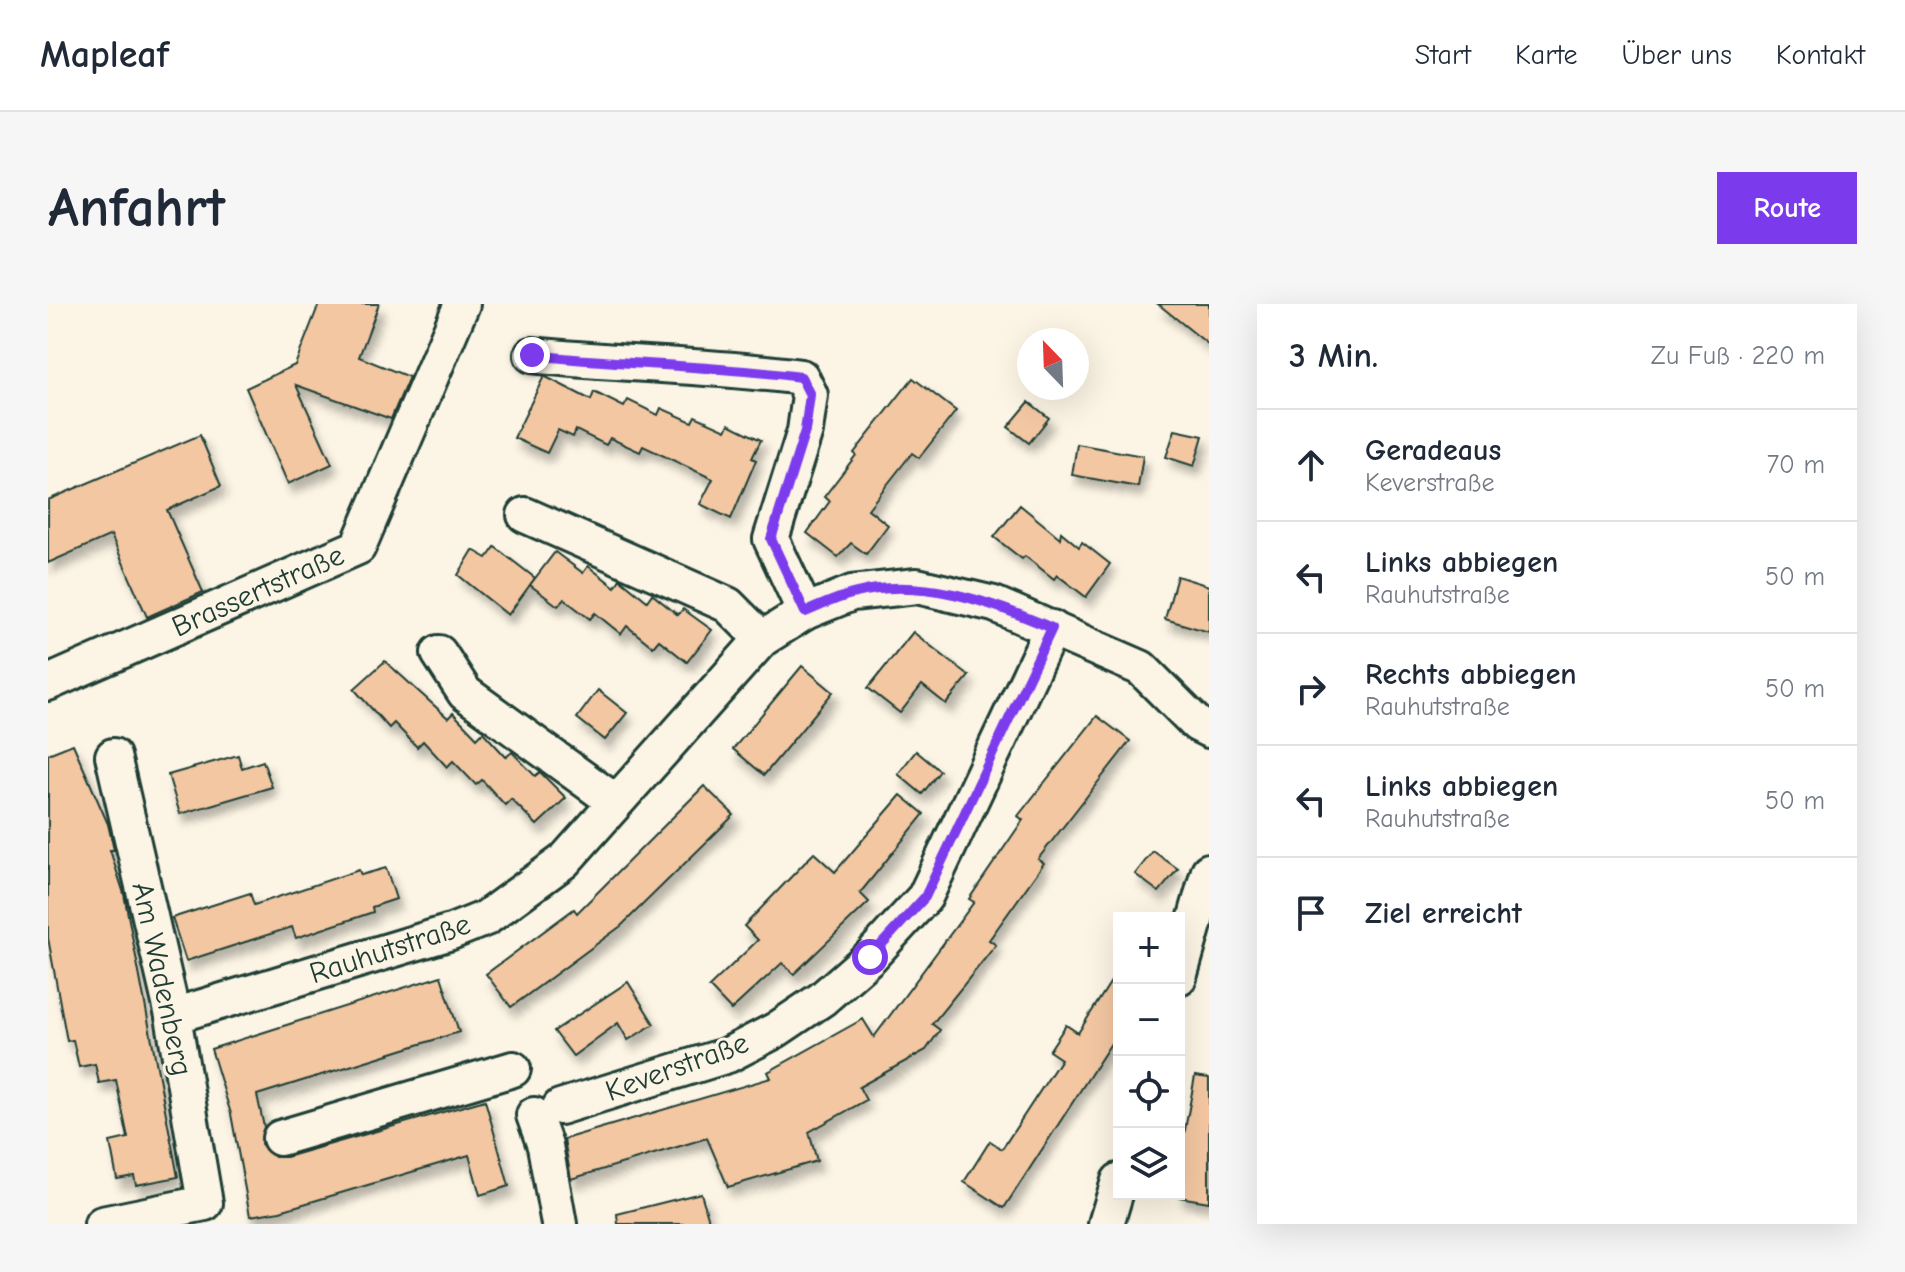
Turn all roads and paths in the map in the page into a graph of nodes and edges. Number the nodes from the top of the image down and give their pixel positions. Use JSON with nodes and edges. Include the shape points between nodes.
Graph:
{"nodes":[{"id":1,"x":462,"y":304,"type":"edge"},
{"id":2,"x":532,"y":355,"type":"dead end"},
{"id":3,"x":525,"y":515,"type":"dead end"},
{"id":4,"x":805,"y":612,"type":"junction"},
{"id":5,"x":1052,"y":628,"type":"junction"},
{"id":6,"x":762,"y":639,"type":"junction"},
{"id":7,"x":439,"y":653,"type":"dead end"},
{"id":8,"x":48,"y":683,"type":"edge"},
{"id":9,"x":1209,"y":730,"type":"edge"},
{"id":10,"x":113,"y":756,"type":"dead end"},
{"id":11,"x":614,"y":801,"type":"junction"},
{"id":12,"x":1209,"y":871,"type":"edge"},
{"id":13,"x":1185,"y":956,"type":"edge"},
{"id":14,"x":173,"y":1016,"type":"junction"},
{"id":15,"x":513,"y":1069,"type":"dead end"},
{"id":16,"x":280,"y":1138,"type":"dead end"},
{"id":17,"x":1113,"y":1200,"type":"edge"},
{"id":18,"x":102,"y":1224,"type":"edge"},
{"id":19,"x":559,"y":1224,"type":"edge"},
{"id":20,"x":1106,"y":1224,"type":"edge"}],
"edges":[{"from":1,"to":8,"type":"street","name":"Brassertstraße","via":[[358,547]]},
{"from":2,"to":4,"type":"street","via":[[801,377],[810,395],[805,431],[771,539]]},
{"from":3,"to":6,"type":"street","via":[[728,605]]},
{"from":4,"to":5,"type":"street","name":"Rauhutstraße","via":[[852,593],[917,586],[994,604]]},
{"from":4,"to":6,"type":"street","name":"Rauhutstraße"},
{"from":5,"to":9,"type":"street","name":"Rauhutstraße","via":[[1141,668]]},
{"from":5,"to":19,"type":"street","name":"Keverstraße","via":[[925,897],[870,957],[822,999],[728,1055],[547,1111],[545,1146]]},
{"from":6,"to":11,"type":"street","name":"Rauhutstraße"},
{"from":7,"to":11,"type":"street","via":[[465,693]]},
{"from":10,"to":14,"type":"street","name":"Am Wadenberg"},
{"from":11,"to":14,"type":"street","name":"Rauhutstraße","via":[[564,861],[486,918]]},
{"from":12,"to":13,"type":"street"},
{"from":14,"to":18,"type":"street","name":"Am Wadenberg","via":[[205,1203]]},
{"from":15,"to":16,"type":"street"},
{"from":17,"to":20,"type":"street"}]}
